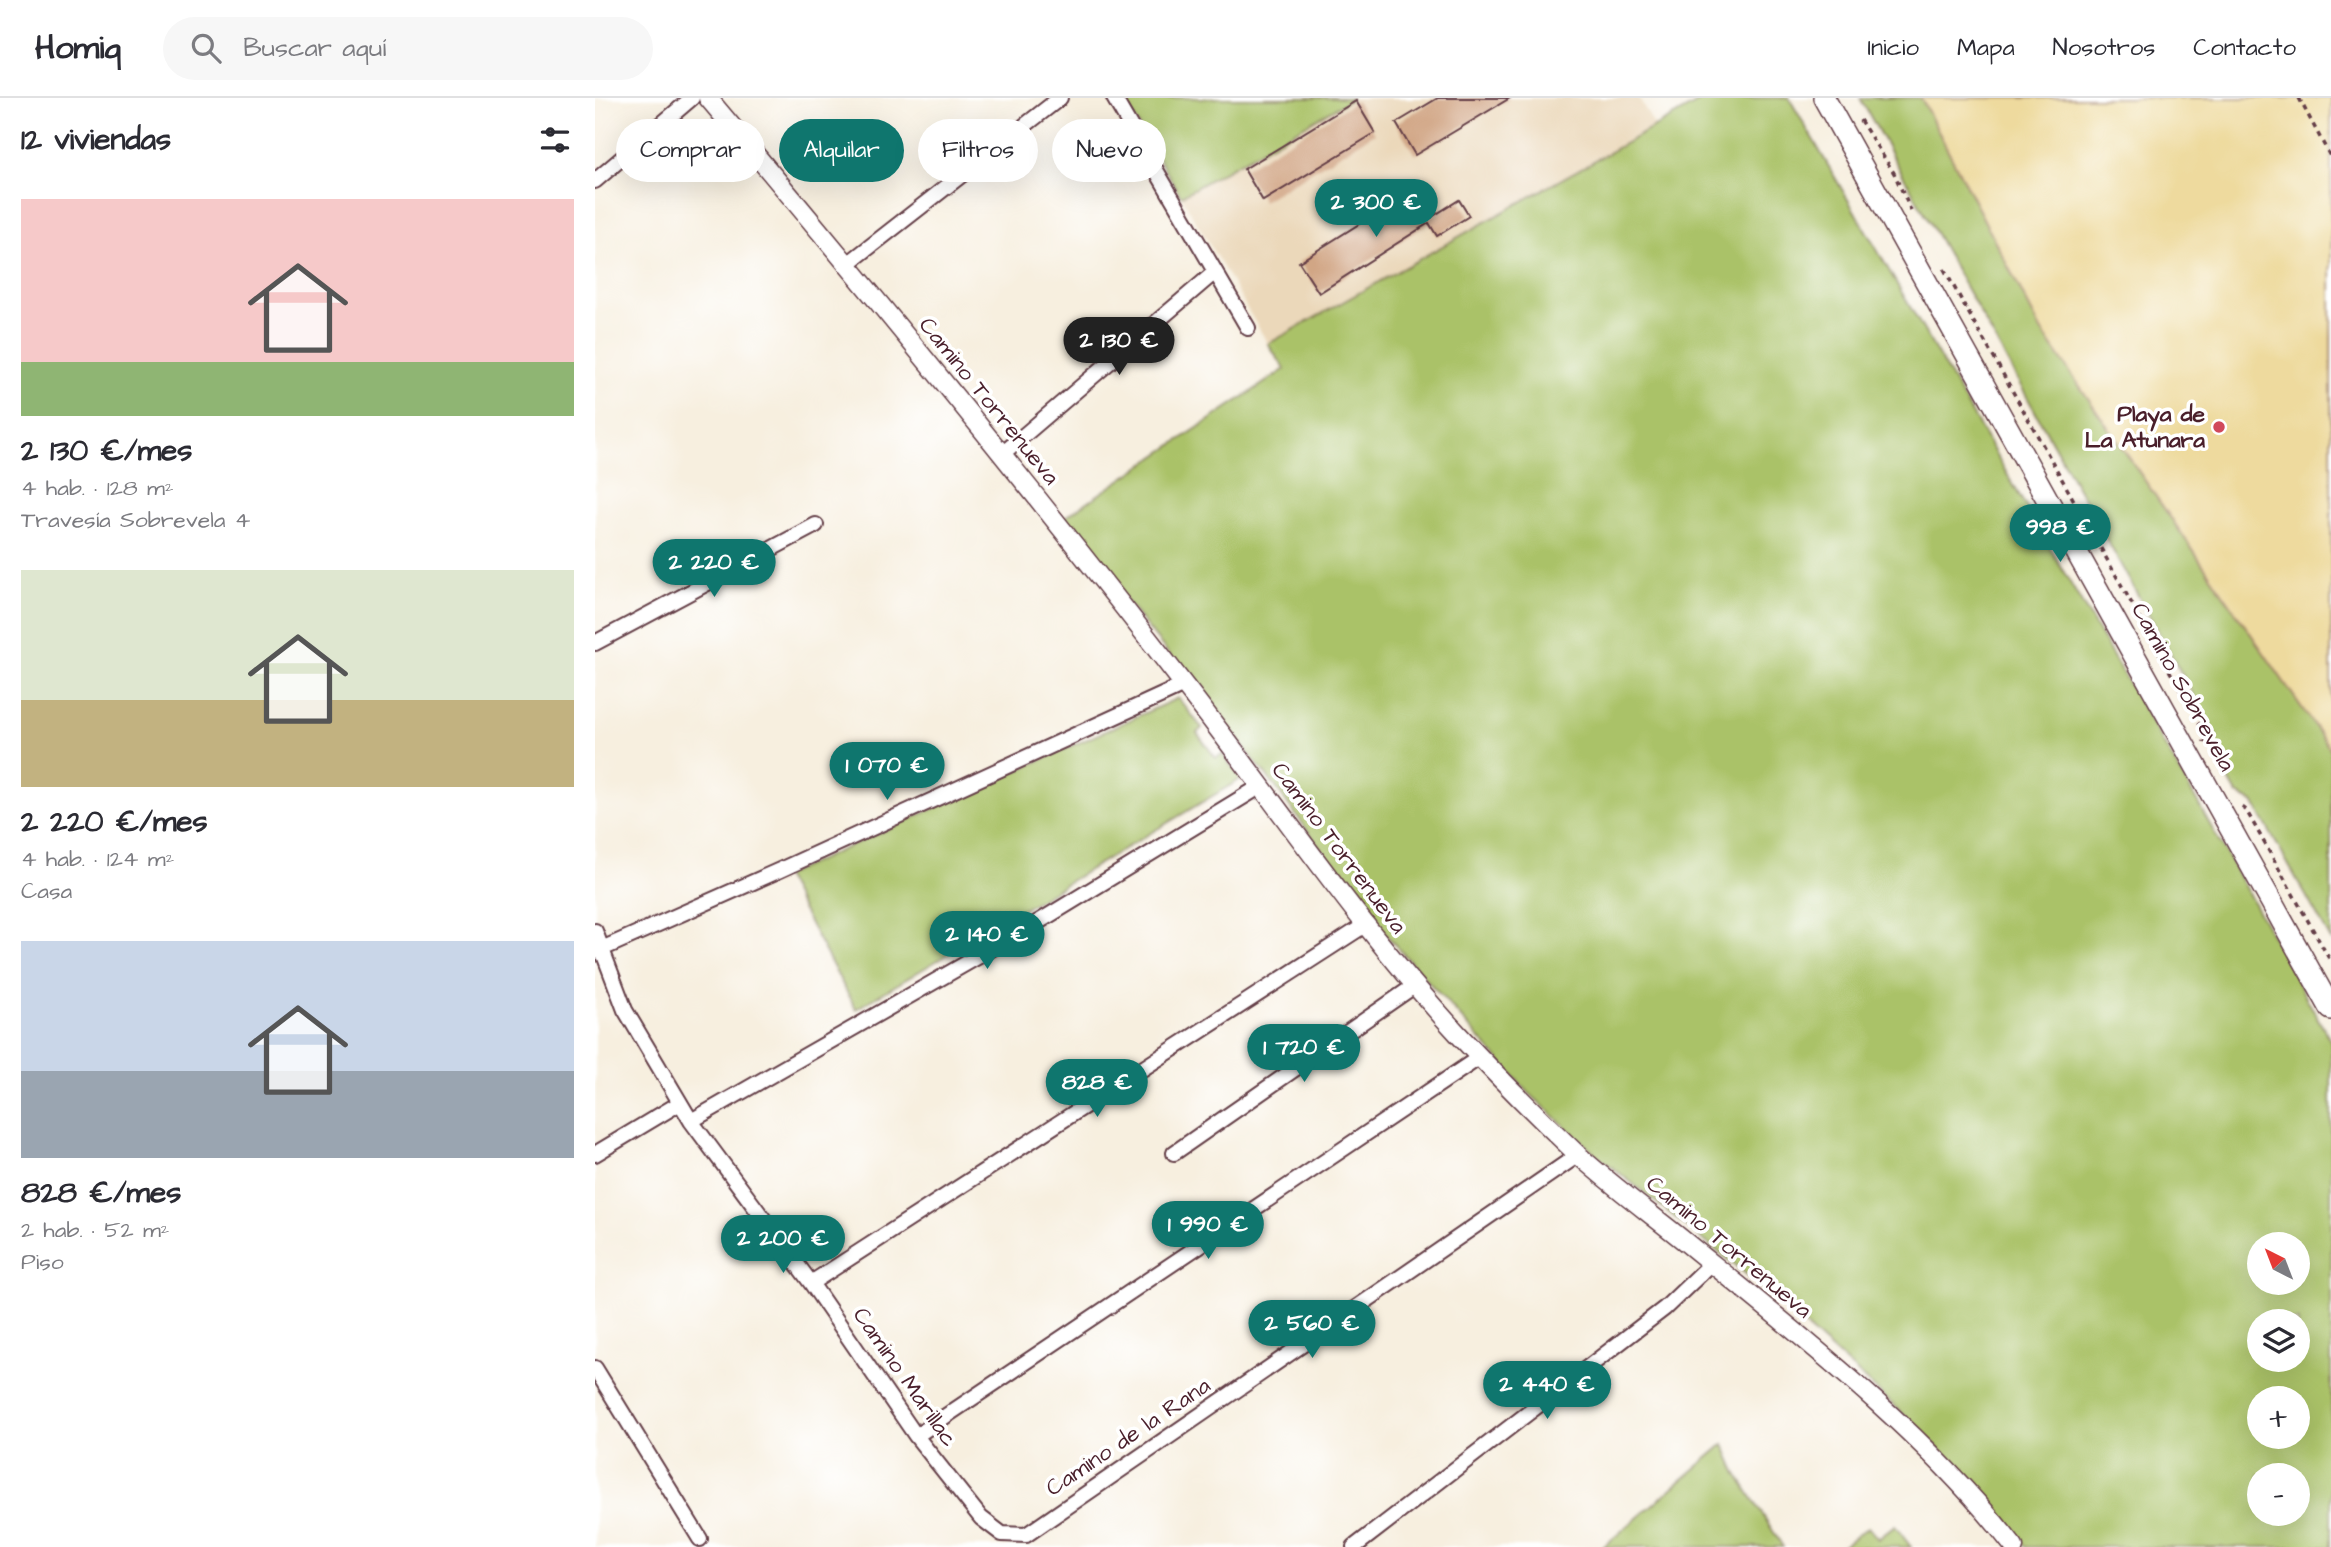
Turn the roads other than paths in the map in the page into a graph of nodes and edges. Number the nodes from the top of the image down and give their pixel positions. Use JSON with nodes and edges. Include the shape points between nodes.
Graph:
{"nodes":[{"id":1,"x":692,"y":98,"type":"edge"},
{"id":2,"x":708,"y":98,"type":"edge"},
{"id":3,"x":1060,"y":98,"type":"edge"},
{"id":4,"x":1114,"y":98,"type":"edge"},
{"id":5,"x":1823,"y":98,"type":"edge"},
{"id":6,"x":595,"y":181,"type":"edge"},
{"id":7,"x":849,"y":264,"type":"junction"},
{"id":8,"x":1215,"y":272,"type":"junction"},
{"id":9,"x":1248,"y":328,"type":"dead end"},
{"id":10,"x":1001,"y":455,"type":"junction"},
{"id":11,"x":816,"y":525,"type":"dead end"},
{"id":12,"x":595,"y":643,"type":"edge"},
{"id":13,"x":1184,"y":685,"type":"junction"},
{"id":14,"x":1261,"y":786,"type":"junction"},
{"id":15,"x":1365,"y":925,"type":"junction"},
{"id":16,"x":595,"y":931,"type":"edge"},
{"id":17,"x":598,"y":951,"type":"edge"},
{"id":18,"x":1414,"y":986,"type":"junction"},
{"id":19,"x":2331,"y":1009,"type":"edge"},
{"id":20,"x":1481,"y":1058,"type":"junction"},
{"id":21,"x":680,"y":1103,"type":"junction"},
{"id":22,"x":691,"y":1121,"type":"junction"},
{"id":23,"x":1174,"y":1153,"type":"dead end"},
{"id":24,"x":595,"y":1154,"type":"edge"},
{"id":25,"x":1579,"y":1155,"type":"junction"},
{"id":26,"x":1712,"y":1264,"type":"junction"},
{"id":27,"x":811,"y":1283,"type":"junction"},
{"id":28,"x":595,"y":1368,"type":"edge"},
{"id":29,"x":916,"y":1436,"type":"junction"},
{"id":30,"x":700,"y":1539,"type":"dead end"},
{"id":31,"x":1028,"y":1541,"type":"edge"},
{"id":32,"x":1354,"y":1547,"type":"edge"},
{"id":33,"x":2014,"y":1547,"type":"edge"}],
"edges":[{"from":1,"to":6,"type":"street"},
{"from":2,"to":7,"type":"street","name":"Camino Torrenueva"},
{"from":3,"to":7,"type":"street"},
{"from":4,"to":8,"type":"street"},
{"from":5,"to":19,"type":"main road","name":"Camino Sobrevela"},
{"from":7,"to":10,"type":"street","name":"Camino Torrenueva"},
{"from":8,"to":9,"type":"street"},
{"from":8,"to":10,"type":"street"},
{"from":10,"to":13,"type":"street","name":"Camino Torrenueva"},
{"from":11,"to":12,"type":"street"},
{"from":13,"to":14,"type":"street","name":"Camino Torrenueva"},
{"from":13,"to":17,"type":"street"},
{"from":14,"to":15,"type":"street","name":"Camino Torrenueva"},
{"from":14,"to":22,"type":"street","via":[[1035,924]]},
{"from":15,"to":18,"type":"street","name":"Camino Torrenueva"},
{"from":15,"to":27,"type":"street"},
{"from":16,"to":17,"type":"street","name":"Camino Marillac"},
{"from":17,"to":21,"type":"street","name":"Camino Marillac","via":[[625,1010]]},
{"from":18,"to":20,"type":"street","name":"Camino Torrenueva"},
{"from":18,"to":23,"type":"street"},
{"from":20,"to":25,"type":"street","name":"Camino Torrenueva"},
{"from":20,"to":29,"type":"street"},
{"from":21,"to":22,"type":"street","name":"Camino Marillac"},
{"from":21,"to":24,"type":"street"},
{"from":22,"to":27,"type":"street","name":"Camino Marillac"},
{"from":25,"to":26,"type":"street","name":"Camino Torrenueva"},
{"from":25,"to":31,"type":"street","name":"Camino de la Rana"},
{"from":26,"to":32,"type":"street","via":[[1665,1308]]},
{"from":26,"to":33,"type":"street","name":"Camino Torrenueva","via":[[1888,1413],[1985,1509]]},
{"from":27,"to":29,"type":"street","name":"Camino Marillac"},
{"from":28,"to":30,"type":"street"},
{"from":29,"to":31,"type":"street","name":"Camino Marillac","via":[[981,1518],[1002,1534]]}]}
